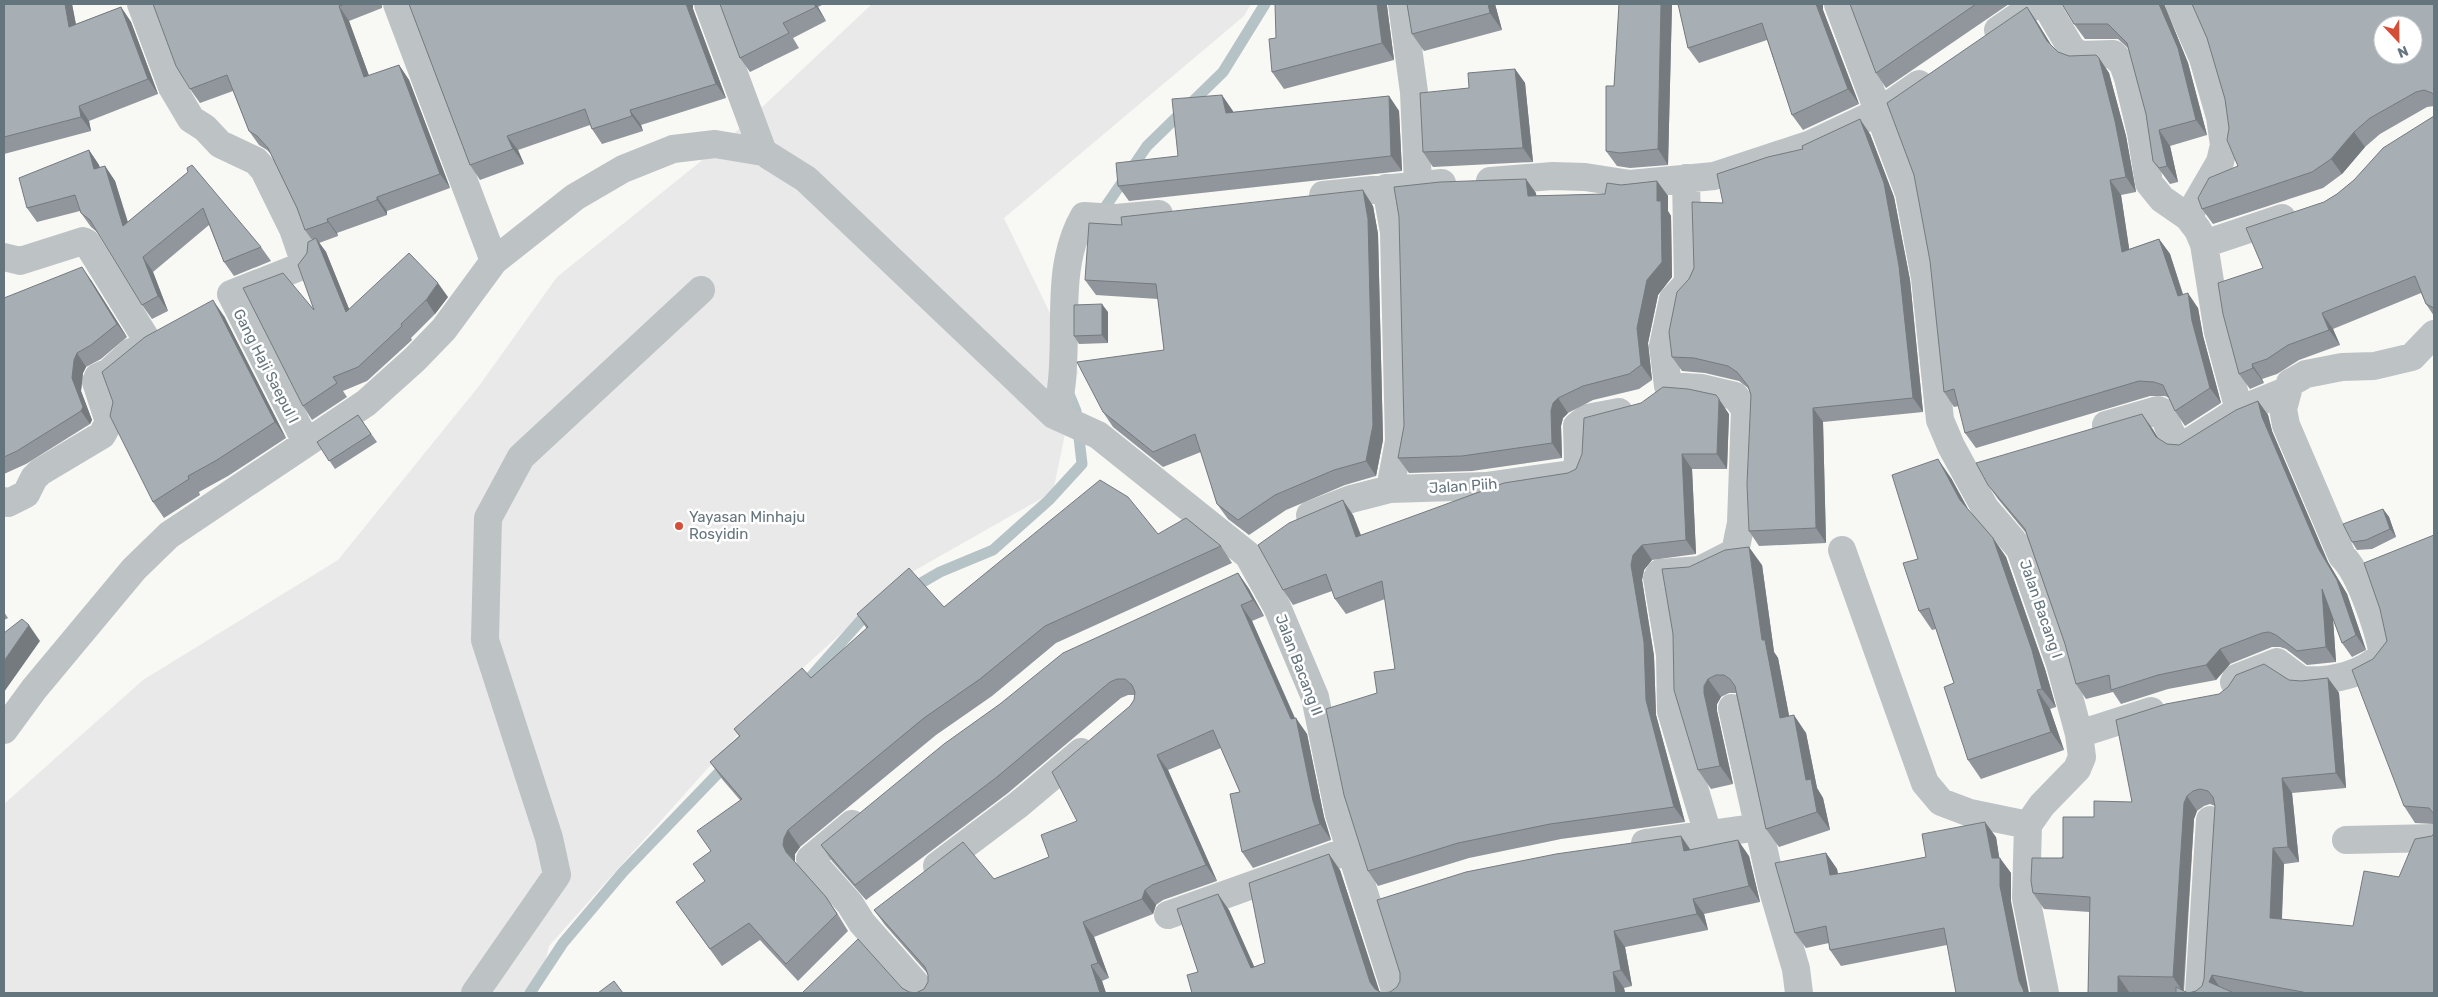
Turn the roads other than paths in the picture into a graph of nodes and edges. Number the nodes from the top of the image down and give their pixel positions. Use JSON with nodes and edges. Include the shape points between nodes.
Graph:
{"nodes":[{"id":1,"x":141,"y":4,"type":"edge"},
{"id":2,"x":396,"y":4,"type":"edge"},
{"id":3,"x":708,"y":4,"type":"edge"},
{"id":4,"x":1402,"y":4,"type":"edge"},
{"id":5,"x":1838,"y":4,"type":"edge"},
{"id":6,"x":2036,"y":4,"type":"edge"},
{"id":7,"x":2045,"y":4,"type":"edge"},
{"id":8,"x":2179,"y":4,"type":"edge"},
{"id":9,"x":1981,"y":42,"type":"edge"},
{"id":10,"x":1942,"y":68,"type":"edge"},
{"id":11,"x":1879,"y":112,"type":"junction"},
{"id":12,"x":763,"y":152,"type":"junction"},
{"id":13,"x":1686,"y":178,"type":"junction"},
{"id":14,"x":1418,"y":184,"type":"junction"},
{"id":15,"x":1386,"y":188,"type":"junction"},
{"id":16,"x":1299,"y":198,"type":"edge"},
{"id":17,"x":2302,"y":211,"type":"edge"},
{"id":18,"x":1184,"y":212,"type":"edge"},
{"id":19,"x":2188,"y":217,"type":"junction"},
{"id":20,"x":2204,"y":244,"type":"junction"},
{"id":21,"x":4,"y":257,"type":"edge"},
{"id":22,"x":494,"y":261,"type":"junction"},
{"id":23,"x":701,"y":290,"type":"dead end"},
{"id":24,"x":231,"y":294,"type":"junction"},
{"id":25,"x":206,"y":308,"type":"edge"},
{"id":26,"x":172,"y":326,"type":"edge"},
{"id":27,"x":2434,"y":334,"type":"edge"},
{"id":28,"x":147,"y":340,"type":"junction"},
{"id":29,"x":2286,"y":392,"type":"junction"},
{"id":30,"x":1655,"y":397,"type":"junction"},
{"id":31,"x":2239,"y":410,"type":"junction"},
{"id":32,"x":1059,"y":417,"type":"junction"},
{"id":33,"x":2078,"y":434,"type":"edge"},
{"id":34,"x":306,"y":442,"type":"junction"},
{"id":35,"x":1992,"y":460,"type":"edge"},
{"id":36,"x":1963,"y":468,"type":"junction"},
{"id":37,"x":1390,"y":489,"type":"junction"},
{"id":38,"x":4,"y":501,"type":"edge"},
{"id":39,"x":1292,"y":524,"type":"edge"},
{"id":40,"x":1842,"y":550,"type":"dead end"},
{"id":41,"x":1257,"y":554,"type":"junction"},
{"id":42,"x":1229,"y":581,"type":"edge"},
{"id":43,"x":2217,"y":696,"type":"edge"},
{"id":44,"x":2173,"y":704,"type":"edge"},
{"id":45,"x":1732,"y":708,"type":"dead end"},
{"id":46,"x":4,"y":730,"type":"edge"},
{"id":47,"x":2079,"y":734,"type":"junction"},
{"id":48,"x":1101,"y":735,"type":"edge"},
{"id":49,"x":872,"y":808,"type":"edge"},
{"id":50,"x":2210,"y":820,"type":"dead end"},
{"id":51,"x":2028,"y":825,"type":"junction"},
{"id":52,"x":1760,"y":827,"type":"junction"},
{"id":53,"x":1708,"y":834,"type":"junction"},
{"id":54,"x":2434,"y":838,"type":"edge"},
{"id":55,"x":2346,"y":840,"type":"dead end"},
{"id":56,"x":1621,"y":846,"type":"edge"},
{"id":57,"x":1350,"y":850,"type":"junction"},
{"id":58,"x":919,"y":879,"type":"edge"},
{"id":59,"x":1394,"y":897,"type":"edge"},
{"id":60,"x":1368,"y":905,"type":"junction"},
{"id":61,"x":883,"y":907,"type":"edge"},
{"id":62,"x":1168,"y":915,"type":"dead end"},
{"id":63,"x":865,"y":928,"type":"junction"},
{"id":64,"x":849,"y":952,"type":"edge"},
{"id":65,"x":475,"y":993,"type":"edge"},
{"id":66,"x":924,"y":993,"type":"edge"},
{"id":67,"x":1396,"y":993,"type":"edge"},
{"id":68,"x":1798,"y":993,"type":"edge"},
{"id":69,"x":2045,"y":993,"type":"edge"},
{"id":70,"x":2199,"y":993,"type":"edge"}],
"edges":[{"from":1,"to":24,"type":"street","name":"Gang Haji Saepul I","via":[[172,86],[186,112],[220,144],[256,161],[264,170],[293,229],[303,258],[297,268]]},
{"from":2,"to":22,"type":"street"},
{"from":3,"to":12,"type":"street"},
{"from":4,"to":14,"type":"street","via":[[1414,92]]},
{"from":5,"to":11,"type":"street","name":"Jalan Bacang I"},
{"from":6,"to":9,"type":"street"},
{"from":7,"to":19,"type":"street","via":[[2071,48],[2079,55],[2113,54],[2120,59],[2128,78],[2148,183],[2162,199]]},
{"from":8,"to":19,"type":"street","via":[[2202,58],[2220,118],[2224,145],[2220,162]]},
{"from":10,"to":11,"type":"street"},
{"from":11,"to":13,"type":"street","via":[[1811,144],[1737,170]]},
{"from":11,"to":36,"type":"street","name":"Jalan Bacang I","via":[[1909,193],[1925,278],[1940,420]]},
{"from":12,"to":22,"type":"street","via":[[715,144],[672,149],[631,166],[574,198]]},
{"from":12,"to":32,"type":"street","name":"Jalan Bacang II","via":[[806,179]]},
{"from":13,"to":14,"type":"street","via":[[1630,184],[1553,176]]},
{"from":13,"to":30,"type":"street","via":[[1688,283],[1673,299]]},
{"from":14,"to":15,"type":"street"},
{"from":15,"to":16,"type":"street"},
{"from":15,"to":37,"type":"street","via":[[1394,232],[1399,441]]},
{"from":17,"to":20,"type":"street"},
{"from":18,"to":32,"type":"street","via":[[1116,218],[1084,216],[1075,232],[1066,279]]},
{"from":19,"to":20,"type":"street"},
{"from":20,"to":31,"type":"street","via":[[2218,332]]},
{"from":21,"to":28,"type":"street","via":[[20,261],[87,243]]},
{"from":22,"to":34,"type":"street","via":[[444,328],[415,359],[366,404]]},
{"from":23,"to":65,"type":"street","via":[[521,457],[488,518],[485,640],[549,838],[557,875]]},
{"from":24,"to":25,"type":"street"},
{"from":24,"to":34,"type":"street","name":"Gang Haji Saepul I"},
{"from":26,"to":28,"type":"street"},
{"from":27,"to":29,"type":"street","via":[[2412,356],[2374,366],[2342,367],[2306,374],[2290,383]]},
{"from":28,"to":38,"type":"street","via":[[109,372],[98,377],[97,390],[108,422],[102,435],[40,472],[26,494],[8,503]]},
{"from":29,"to":31,"type":"street"},
{"from":29,"to":43,"type":"street","via":[[2283,409],[2286,425],[2342,556],[2364,565],[2383,654],[2373,665],[2348,676],[2310,681],[2301,680],[2277,662],[2236,678],[2226,694]]},
{"from":30,"to":37,"type":"street","name":"Jalan Piih","via":[[1627,410],[1587,418],[1577,426],[1575,473],[1486,486]]},
{"from":30,"to":53,"type":"street","via":[[1701,388],[1736,396],[1745,409],[1741,523],[1735,552],[1700,570],[1660,573],[1657,578],[1670,655],[1671,711]]},
{"from":31,"to":33,"type":"street","via":[[2186,444],[2175,440],[2163,412],[2158,410]]},
{"from":32,"to":41,"type":"street","name":"Jalan Bacang II","via":[[1098,435]]},
{"from":34,"to":46,"type":"street","via":[[169,535],[134,569]]},
{"from":35,"to":36,"type":"street"},
{"from":36,"to":47,"type":"street","name":"Jalan Bacang I","via":[[1985,508],[2020,549],[2060,664]]},
{"from":37,"to":39,"type":"street","name":"Jalan Piih","via":[[1351,499]]},
{"from":40,"to":51,"type":"street","via":[[1925,783],[1941,802],[1970,813]]},
{"from":41,"to":42,"type":"street"},
{"from":41,"to":57,"type":"street","name":"Jalan Bacang II","via":[[1315,697],[1339,814]]},
{"from":44,"to":47,"type":"street"},
{"from":45,"to":52,"type":"street"},
{"from":47,"to":51,"type":"street","name":"Jalan Bacang I","via":[[2082,757],[2077,770],[2042,805]]},
{"from":48,"to":58,"type":"street","via":[[1018,805]]},
{"from":49,"to":63,"type":"street","via":[[810,859],[850,904]]},
{"from":50,"to":70,"type":"street"},
{"from":51,"to":69,"type":"street","via":[[2026,898]]},
{"from":52,"to":53,"type":"street"},
{"from":52,"to":68,"type":"street","via":[[1772,887],[1796,970]]},
{"from":53,"to":56,"type":"street"},
{"from":54,"to":55,"type":"street"},
{"from":57,"to":60,"type":"street","name":"Jalan Bacang II"},
{"from":57,"to":62,"type":"street"},
{"from":59,"to":60,"type":"street"},
{"from":60,"to":67,"type":"street","name":"Jalan Bacang II"},
{"from":61,"to":63,"type":"street"},
{"from":63,"to":64,"type":"street"},
{"from":63,"to":66,"type":"street"}]}
